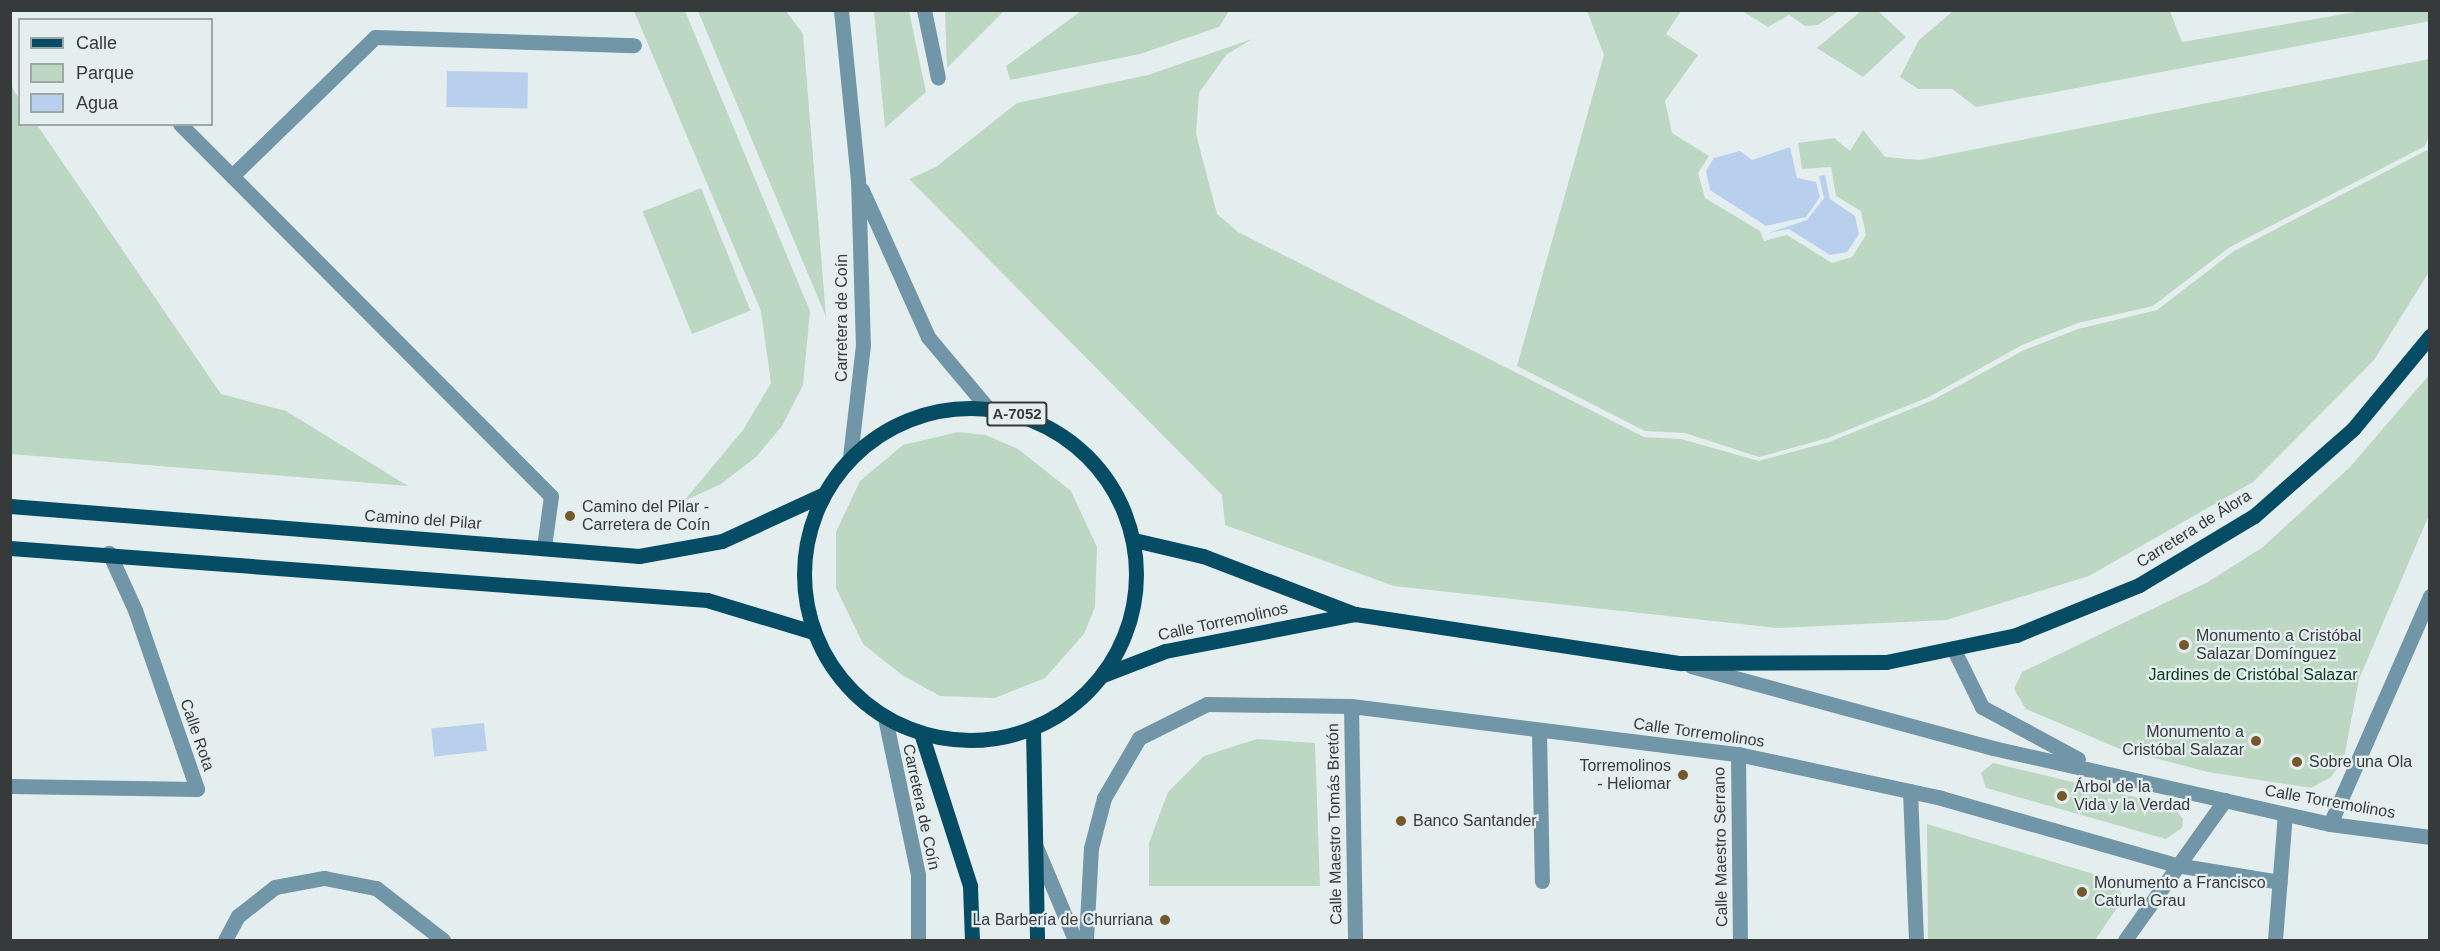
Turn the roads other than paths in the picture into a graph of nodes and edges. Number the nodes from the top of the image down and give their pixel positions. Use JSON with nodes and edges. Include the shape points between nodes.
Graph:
{"nodes":[{"id":1,"x":841,"y":10,"type":"edge"},
{"id":2,"x":924,"y":10,"type":"edge"},
{"id":3,"x":634,"y":45,"type":"dead end"},
{"id":4,"x":938,"y":78,"type":"dead end"},
{"id":5,"x":182,"y":126,"type":"edge"},
{"id":6,"x":232,"y":176,"type":"junction"},
{"id":7,"x":858,"y":179,"type":"junction"},
{"id":8,"x":2430,"y":336,"type":"edge"},
{"id":9,"x":986,"y":406,"type":"junction"},
{"id":10,"x":850,"y":457,"type":"junction"},
{"id":11,"x":822,"y":495,"type":"junction"},
{"id":12,"x":10,"y":506,"type":"edge"},
{"id":13,"x":1134,"y":540,"type":"junction"},
{"id":14,"x":544,"y":547,"type":"junction"},
{"id":15,"x":10,"y":548,"type":"edge"},
{"id":16,"x":109,"y":553,"type":"junction"},
{"id":17,"x":2430,"y":596,"type":"edge"},
{"id":18,"x":1354,"y":614,"type":"junction"},
{"id":19,"x":813,"y":632,"type":"junction"},
{"id":20,"x":1953,"y":648,"type":"junction"},
{"id":21,"x":1680,"y":663,"type":"junction"},
{"id":22,"x":1103,"y":675,"type":"junction"},
{"id":23,"x":1351,"y":706,"type":"junction"},
{"id":24,"x":885,"y":718,"type":"junction"},
{"id":25,"x":1033,"y":729,"type":"junction"},
{"id":26,"x":1539,"y":730,"type":"junction"},
{"id":27,"x":921,"y":734,"type":"junction"},
{"id":28,"x":1738,"y":754,"type":"junction"},
{"id":29,"x":2091,"y":767,"type":"junction"},
{"id":30,"x":10,"y":786,"type":"edge"},
{"id":31,"x":1910,"y":792,"type":"junction"},
{"id":32,"x":2225,"y":800,"type":"junction"},
{"id":33,"x":2285,"y":814,"type":"junction"},
{"id":34,"x":2330,"y":824,"type":"junction"},
{"id":35,"x":2430,"y":837,"type":"edge"},
{"id":36,"x":1035,"y":846,"type":"junction"},
{"id":37,"x":2176,"y":865,"type":"junction"},
{"id":38,"x":1542,"y":881,"type":"dead end"},
{"id":39,"x":2280,"y":882,"type":"junction"},
{"id":40,"x":225,"y":940,"type":"edge"},
{"id":41,"x":443,"y":940,"type":"edge"},
{"id":42,"x":918,"y":940,"type":"edge"},
{"id":43,"x":972,"y":940,"type":"edge"},
{"id":44,"x":1037,"y":940,"type":"edge"},
{"id":45,"x":1075,"y":940,"type":"edge"},
{"id":46,"x":1086,"y":940,"type":"edge"},
{"id":47,"x":1355,"y":940,"type":"edge"},
{"id":48,"x":1740,"y":940,"type":"edge"},
{"id":49,"x":1916,"y":940,"type":"edge"},
{"id":50,"x":2125,"y":940,"type":"edge"},
{"id":51,"x":2274,"y":940,"type":"edge"}],
"edges":[{"from":1,"to":7,"type":"street","name":"Carretera de Coín"},
{"from":2,"to":4,"type":"street"},
{"from":3,"to":6,"type":"street","via":[[375,37]]},
{"from":5,"to":6,"type":"street"},
{"from":6,"to":14,"type":"street","via":[[551,496]]},
{"from":7,"to":9,"type":"street","name":"Carretera de Coín","via":[[928,337]]},
{"from":7,"to":10,"type":"street","name":"Carretera de Coín","via":[[863,345]]},
{"from":8,"to":20,"type":"main road","name":"Carretera de Álora","via":[[2354,429],[2254,516],[2139,585],[2016,634]]},
{"from":9,"to":10,"type":"main road","number":"A-7052","via":[[949,407],[912,416],[879,433]]},
{"from":9,"to":13,"type":"main road","number":"A-7052","via":[[1037,420],[1082,449],[1115,491]]},
{"from":10,"to":11,"type":"main road","number":"A-7052"},
{"from":11,"to":14,"type":"main road","name":"Camino del Pilar","via":[[722,541],[639,556]]},
{"from":11,"to":19,"type":"main road","number":"A-7052","via":[[807,539],[803,586]]},
{"from":12,"to":14,"type":"main road","name":"Camino del Pilar"},
{"from":13,"to":18,"type":"main road","name":"Calle Torremolinos","via":[[1203,556]]},
{"from":13,"to":22,"type":"main road","number":"A-7052","via":[[1134,589],[1125,637]]},
{"from":15,"to":16,"type":"main road"},
{"from":16,"to":19,"type":"main road","via":[[707,600]]},
{"from":16,"to":30,"type":"street","name":"Calle Rota","via":[[135,610],[197,789]]},
{"from":17,"to":34,"type":"street"},
{"from":18,"to":21,"type":"main road","name":"Calle Torremolinos"},
{"from":18,"to":22,"type":"main road","name":"Calle Torremolinos","via":[[1165,651]]},
{"from":19,"to":24,"type":"main road","number":"A-7052","via":[[836,673]]},
{"from":20,"to":21,"type":"main road","name":"Carretera de Álora","via":[[1886,662]]},
{"from":20,"to":29,"type":"street","via":[[1982,707]]},
{"from":21,"to":29,"type":"street","name":"Calle Torremolinos","via":[[1994,748]]},
{"from":22,"to":25,"type":"main road","number":"A-7052","via":[[1072,707]]},
{"from":23,"to":26,"type":"street","name":"Calle Torremolinos"},
{"from":23,"to":46,"type":"street","name":"Calle Torremolinos","via":[[1207,704],[1139,738],[1104,798],[1091,848]]},
{"from":23,"to":47,"type":"street","name":"Calle Maestro Tomás Bretón"},
{"from":24,"to":27,"type":"main road","number":"A-7052"},
{"from":24,"to":42,"type":"street","name":"Carretera de Coín","via":[[918,875]]},
{"from":25,"to":27,"type":"main road","number":"A-7052","via":[[986,739]]},
{"from":25,"to":36,"type":"main road"},
{"from":26,"to":28,"type":"street","name":"Calle Torremolinos"},
{"from":26,"to":38,"type":"street"},
{"from":27,"to":43,"type":"main road","via":[[970,886]]},
{"from":28,"to":31,"type":"street","name":"Calle Torremolinos"},
{"from":28,"to":48,"type":"street","name":"Calle Maestro Serrano"},
{"from":29,"to":32,"type":"street","name":"Calle Torremolinos"},
{"from":31,"to":37,"type":"street","name":"Calle Torremolinos"},
{"from":31,"to":49,"type":"street"},
{"from":32,"to":33,"type":"street","name":"Calle Torremolinos"},
{"from":32,"to":37,"type":"street"},
{"from":33,"to":34,"type":"street","name":"Calle Torremolinos"},
{"from":33,"to":39,"type":"street"},
{"from":34,"to":35,"type":"street","name":"Calle Torremolinos"},
{"from":36,"to":44,"type":"main road"},
{"from":36,"to":45,"type":"street"},
{"from":37,"to":39,"type":"street","name":"Calle Torremolinos"},
{"from":37,"to":50,"type":"street"},
{"from":39,"to":51,"type":"street"},
{"from":40,"to":41,"type":"street","via":[[238,916],[274,887],[324,878],[376,888]]}]}
